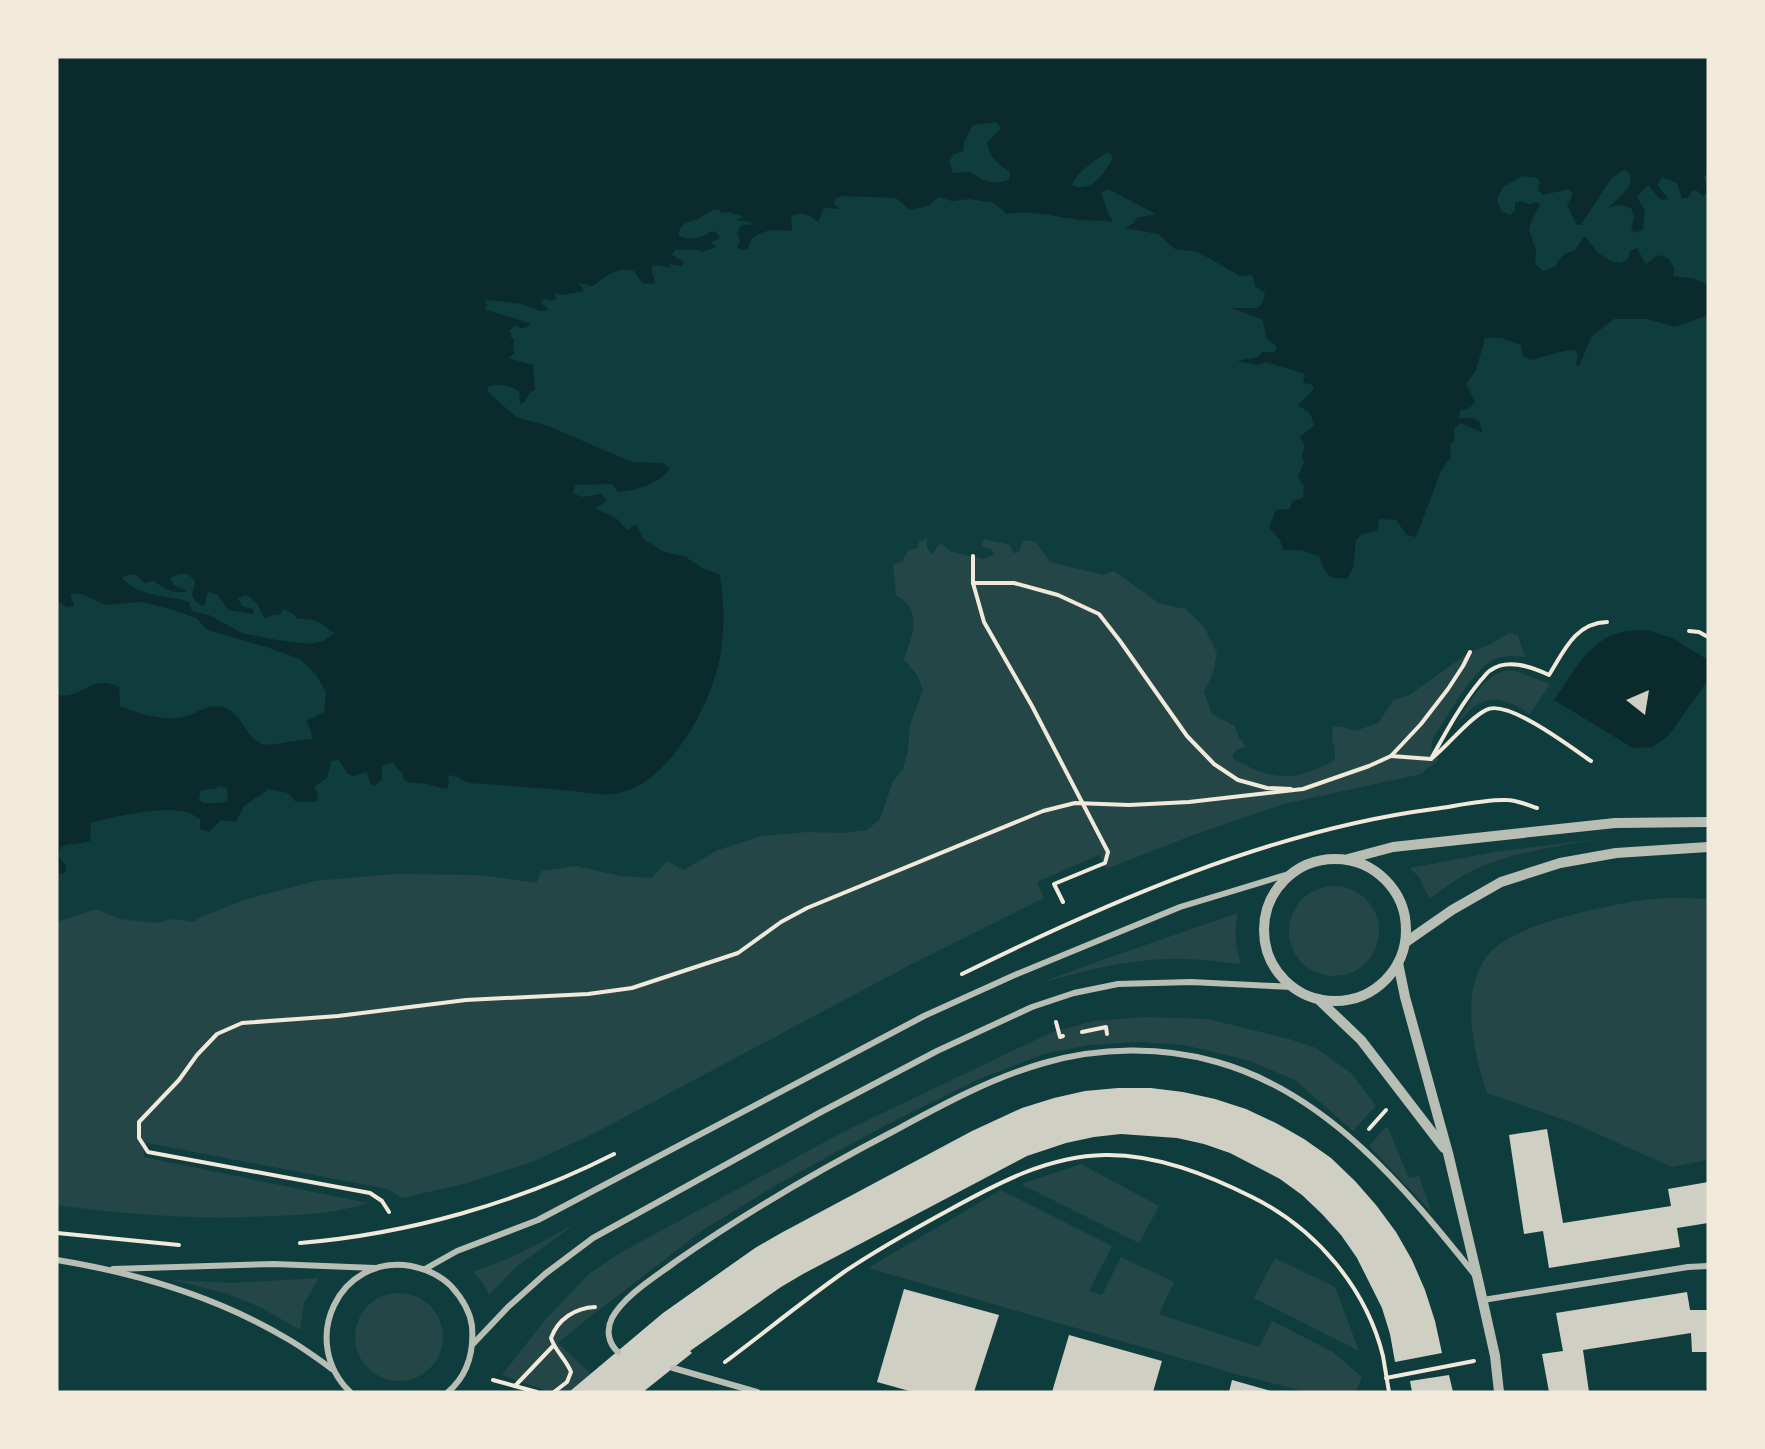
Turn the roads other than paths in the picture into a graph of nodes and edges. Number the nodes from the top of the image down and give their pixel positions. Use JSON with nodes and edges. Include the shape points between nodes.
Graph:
{"nodes":[{"id":1,"x":1708,"y":822,"type":"edge"},
{"id":2,"x":1708,"y":846,"type":"edge"},
{"id":3,"x":1346,"y":859,"type":"junction"},
{"id":4,"x":1292,"y":873,"type":"junction"},
{"id":5,"x":1406,"y":942,"type":"junction"},
{"id":6,"x":1398,"y":963,"type":"junction"},
{"id":7,"x":1293,"y":987,"type":"junction"},
{"id":8,"x":1318,"y":999,"type":"junction"},
{"id":9,"x":1448,"y":1153,"type":"junction"},
{"id":10,"x":57,"y":1260,"type":"edge"},
{"id":11,"x":1708,"y":1266,"type":"edge"},
{"id":12,"x":376,"y":1268,"type":"junction"},
{"id":13,"x":105,"y":1269,"type":"junction"},
{"id":14,"x":425,"y":1269,"type":"junction"},
{"id":15,"x":1478,"y":1280,"type":"junction"},
{"id":16,"x":1483,"y":1300,"type":"junction"},
{"id":17,"x":473,"y":1344,"type":"junction"},
{"id":18,"x":618,"y":1352,"type":"dead end"},
{"id":19,"x":673,"y":1368,"type":"dead end"},
{"id":20,"x":332,"y":1369,"type":"junction"},
{"id":21,"x":341,"y":1383,"type":"junction"},
{"id":22,"x":342,"y":1392,"type":"edge"},
{"id":23,"x":350,"y":1392,"type":"edge"},
{"id":24,"x":448,"y":1392,"type":"edge"},
{"id":25,"x":757,"y":1392,"type":"edge"},
{"id":26,"x":1499,"y":1392,"type":"edge"}],
"edges":[{"from":1,"to":3,"type":"street","via":[[1538,831],[1393,848]]},
{"from":2,"to":5,"type":"street","via":[[1616,853],[1560,863],[1501,882]]},
{"from":3,"to":4,"type":"street","via":[[1308,863]]},
{"from":3,"to":5,"type":"street","via":[[1372,869],[1394,888],[1405,914]]},
{"from":4,"to":7,"type":"street","via":[[1276,889],[1263,931],[1267,952],[1277,972]]},
{"from":4,"to":14,"type":"street","via":[[1180,907],[924,1016],[538,1220],[457,1251]]},
{"from":5,"to":6,"type":"street"},
{"from":6,"to":8,"type":"street","via":[[1384,982],[1364,995],[1341,1001]]},
{"from":6,"to":9,"type":"street"},
{"from":7,"to":8,"type":"street"},
{"from":7,"to":17,"type":"street","via":[[1191,982],[1118,984],[1032,1007],[832,1106],[593,1238],[545,1274]]},
{"from":8,"to":9,"type":"street","via":[[1360,1040]]},
{"from":9,"to":15,"type":"street"},
{"from":10,"to":13,"type":"street"},
{"from":11,"to":16,"type":"street"},
{"from":12,"to":13,"type":"street","via":[[274,1264]]},
{"from":12,"to":14,"type":"street","via":[[400,1264]]},
{"from":12,"to":20,"type":"street","via":[[354,1280],[337,1298],[328,1320],[326,1345]]},
{"from":13,"to":20,"type":"street","via":[[186,1292],[238,1314],[286,1338]]},
{"from":14,"to":17,"type":"street","via":[[446,1281],[462,1298],[471,1320]]},
{"from":15,"to":16,"type":"street"},
{"from":15,"to":18,"type":"street","via":[[1399,1184],[1356,1143],[1313,1108],[1269,1081],[1217,1062],[1142,1050],[1093,1054],[1045,1063],[987,1083],[856,1150],[718,1232],[625,1301],[612,1319],[609,1340]]},
{"from":16,"to":26,"type":"street"},
{"from":17,"to":24,"type":"street","via":[[468,1365]]},
{"from":19,"to":25,"type":"street"},
{"from":20,"to":21,"type":"street"},
{"from":21,"to":22,"type":"street"},
{"from":21,"to":23,"type":"street"}]}
